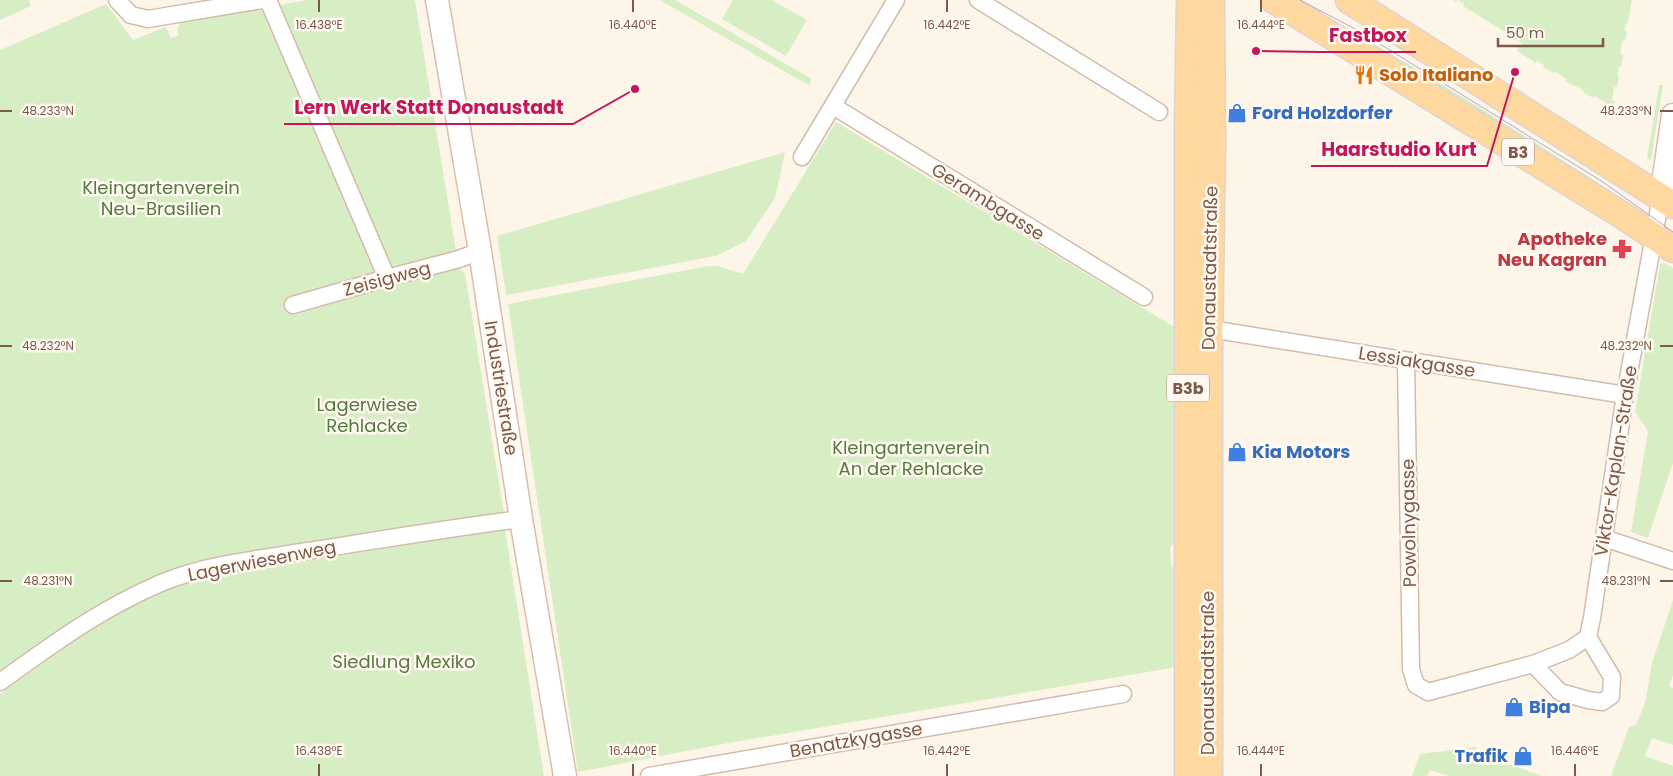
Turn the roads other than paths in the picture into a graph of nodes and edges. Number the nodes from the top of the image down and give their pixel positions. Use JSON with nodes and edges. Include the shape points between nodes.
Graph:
{"nodes":[{"id":1,"x":116,"y":0,"type":"edge"},
{"id":2,"x":262,"y":0,"type":"edge"},
{"id":3,"x":268,"y":0,"type":"edge"},
{"id":4,"x":437,"y":0,"type":"edge"},
{"id":5,"x":896,"y":0,"type":"edge"},
{"id":6,"x":978,"y":0,"type":"edge"},
{"id":7,"x":1190,"y":0,"type":"edge"},
{"id":8,"x":1211,"y":0,"type":"edge"},
{"id":9,"x":1274,"y":0,"type":"edge"},
{"id":10,"x":1349,"y":0,"type":"edge"},
{"id":11,"x":833,"y":106,"type":"junction"},
{"id":12,"x":1159,"y":112,"type":"dead end"},
{"id":13,"x":1673,"y":116,"type":"edge"},
{"id":14,"x":802,"y":157,"type":"dead end"},
{"id":15,"x":1667,"y":201,"type":"edge"},
{"id":16,"x":1663,"y":243,"type":"edge"},
{"id":17,"x":480,"y":251,"type":"junction"},
{"id":18,"x":387,"y":278,"type":"junction"},
{"id":19,"x":1144,"y":297,"type":"dead end"},
{"id":20,"x":293,"y":305,"type":"dead end"},
{"id":21,"x":1210,"y":329,"type":"junction"},
{"id":22,"x":1406,"y":361,"type":"junction"},
{"id":23,"x":1625,"y":395,"type":"junction"},
{"id":24,"x":521,"y":519,"type":"junction"},
{"id":25,"x":1604,"y":538,"type":"junction"},
{"id":26,"x":1673,"y":561,"type":"edge"},
{"id":27,"x":1588,"y":638,"type":"junction"},
{"id":28,"x":1533,"y":664,"type":"junction"},
{"id":29,"x":0,"y":682,"type":"edge"},
{"id":30,"x":1123,"y":694,"type":"dead end"},
{"id":31,"x":564,"y":776,"type":"edge"},
{"id":32,"x":649,"y":776,"type":"edge"},
{"id":33,"x":1188,"y":776,"type":"edge"},
{"id":34,"x":1208,"y":776,"type":"edge"}],
"edges":[{"from":1,"to":2,"type":"street","via":[[132,15],[148,19]]},
{"from":3,"to":18,"type":"street"},
{"from":4,"to":17,"type":"street","name":"Industriestraße"},
{"from":5,"to":11,"type":"street"},
{"from":6,"to":12,"type":"street"},
{"from":7,"to":33,"type":"main road","name":"Donaustadtstraße","number":"B3b"},
{"from":8,"to":21,"type":"main road","name":"Donaustadtstraße","number":"B3b"},
{"from":9,"to":16,"type":"main road","number":"B3"},
{"from":10,"to":15,"type":"main road","number":"B3"},
{"from":11,"to":14,"type":"street"},
{"from":11,"to":19,"type":"street","name":"Gerambgasse"},
{"from":13,"to":15,"type":"street"},
{"from":15,"to":16,"type":"street","name":"Viktor-Kaplan-Straße"},
{"from":16,"to":23,"type":"street","name":"Viktor-Kaplan-Straße"},
{"from":17,"to":18,"type":"street","name":"Zeisigweg"},
{"from":17,"to":24,"type":"street","name":"Industriestraße"},
{"from":18,"to":20,"type":"street","name":"Zeisigweg"},
{"from":21,"to":22,"type":"street","name":"Lessiakgasse"},
{"from":21,"to":34,"type":"main road","name":"Donaustadtstraße","number":"B3b"},
{"from":22,"to":23,"type":"street","name":"Lessiakgasse"},
{"from":22,"to":28,"type":"street","name":"Powolnygasse","via":[[1411,670],[1416,685],[1428,692]]},
{"from":23,"to":25,"type":"street","name":"Viktor-Kaplan-Straße"},
{"from":24,"to":29,"type":"street","name":"Lagerwiesenweg","via":[[204,569],[162,582],[112,606]]},
{"from":24,"to":31,"type":"street","name":"Industriestraße"},
{"from":25,"to":26,"type":"street"},
{"from":25,"to":27,"type":"street","name":"Viktor-Kaplan-Straße"},
{"from":27,"to":28,"type":"street","via":[[1569,650]]},
{"from":27,"to":28,"type":"street","via":[[1612,677],[1611,696],[1602,702],[1560,692]]},
{"from":30,"to":32,"type":"street","name":"Benatzkygasse"}]}
